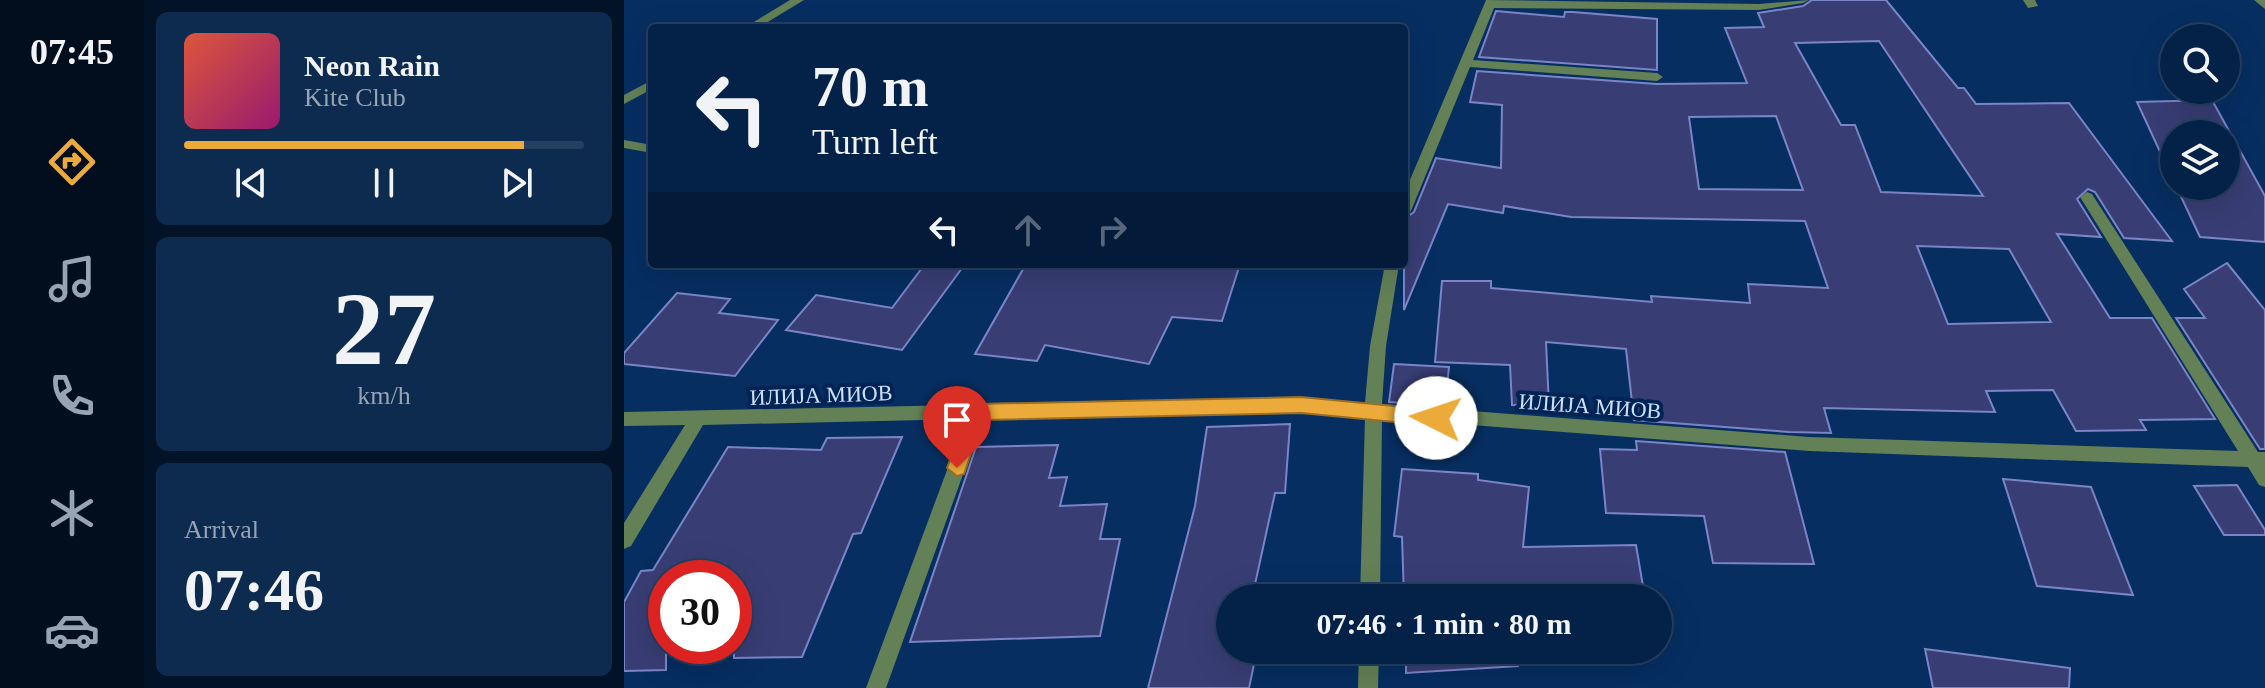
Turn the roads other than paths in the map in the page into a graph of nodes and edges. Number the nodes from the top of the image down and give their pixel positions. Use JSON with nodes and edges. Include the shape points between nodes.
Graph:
{"nodes":[{"id":1,"x":798,"y":0,"type":"edge"},
{"id":2,"x":1803,"y":0,"type":"edge"},
{"id":3,"x":2260,"y":0,"type":"edge"},
{"id":4,"x":1491,"y":2,"type":"edge"},
{"id":5,"x":2265,"y":6,"type":"edge"},
{"id":6,"x":757,"y":24,"type":"edge"},
{"id":7,"x":1466,"y":63,"type":"junction"},
{"id":8,"x":1657,"y":77,"type":"dead end"},
{"id":9,"x":648,"y":86,"type":"edge"},
{"id":10,"x":624,"y":100,"type":"edge"},
{"id":11,"x":624,"y":144,"type":"edge"},
{"id":12,"x":648,"y":148,"type":"edge"},
{"id":13,"x":2087,"y":197,"type":"dead end"},
{"id":14,"x":1408,"y":199,"type":"edge"},
{"id":15,"x":1391,"y":268,"type":"edge"},
{"id":16,"x":977,"y":412,"type":"junction"},
{"id":17,"x":1373,"y":413,"type":"junction"},
{"id":18,"x":624,"y":419,"type":"edge"},
{"id":19,"x":697,"y":420,"type":"junction"},
{"id":20,"x":2257,"y":459,"type":"edge"},
{"id":21,"x":2265,"y":479,"type":"edge"},
{"id":22,"x":624,"y":540,"type":"edge"},
{"id":23,"x":1370,"y":584,"type":"edge"},
{"id":24,"x":1369,"y":664,"type":"edge"},
{"id":25,"x":876,"y":688,"type":"edge"},
{"id":26,"x":1368,"y":688,"type":"edge"}],
"edges":[{"from":1,"to":6,"type":"street"},
{"from":2,"to":4,"type":"street","via":[[1759,7]]},
{"from":3,"to":5,"type":"street"},
{"from":4,"to":7,"type":"street"},
{"from":7,"to":8,"type":"street"},
{"from":7,"to":14,"type":"street"},
{"from":9,"to":10,"type":"street"},
{"from":11,"to":12,"type":"street"},
{"from":13,"to":20,"type":"street"},
{"from":15,"to":17,"type":"street"},
{"from":16,"to":17,"type":"street","name":"ИЛИЈА МИОВ","via":[[1301,405]]},
{"from":16,"to":19,"type":"street","name":"ИЛИЈА МИОВ"},
{"from":16,"to":25,"type":"street"},
{"from":17,"to":20,"type":"street","name":"ИЛИЈА МИОВ","via":[[1809,444]]},
{"from":17,"to":23,"type":"street"},
{"from":18,"to":19,"type":"street","name":"ИЛИЈА МИОВ"},
{"from":19,"to":22,"type":"street"},
{"from":20,"to":21,"type":"street"},
{"from":24,"to":26,"type":"street"}]}
